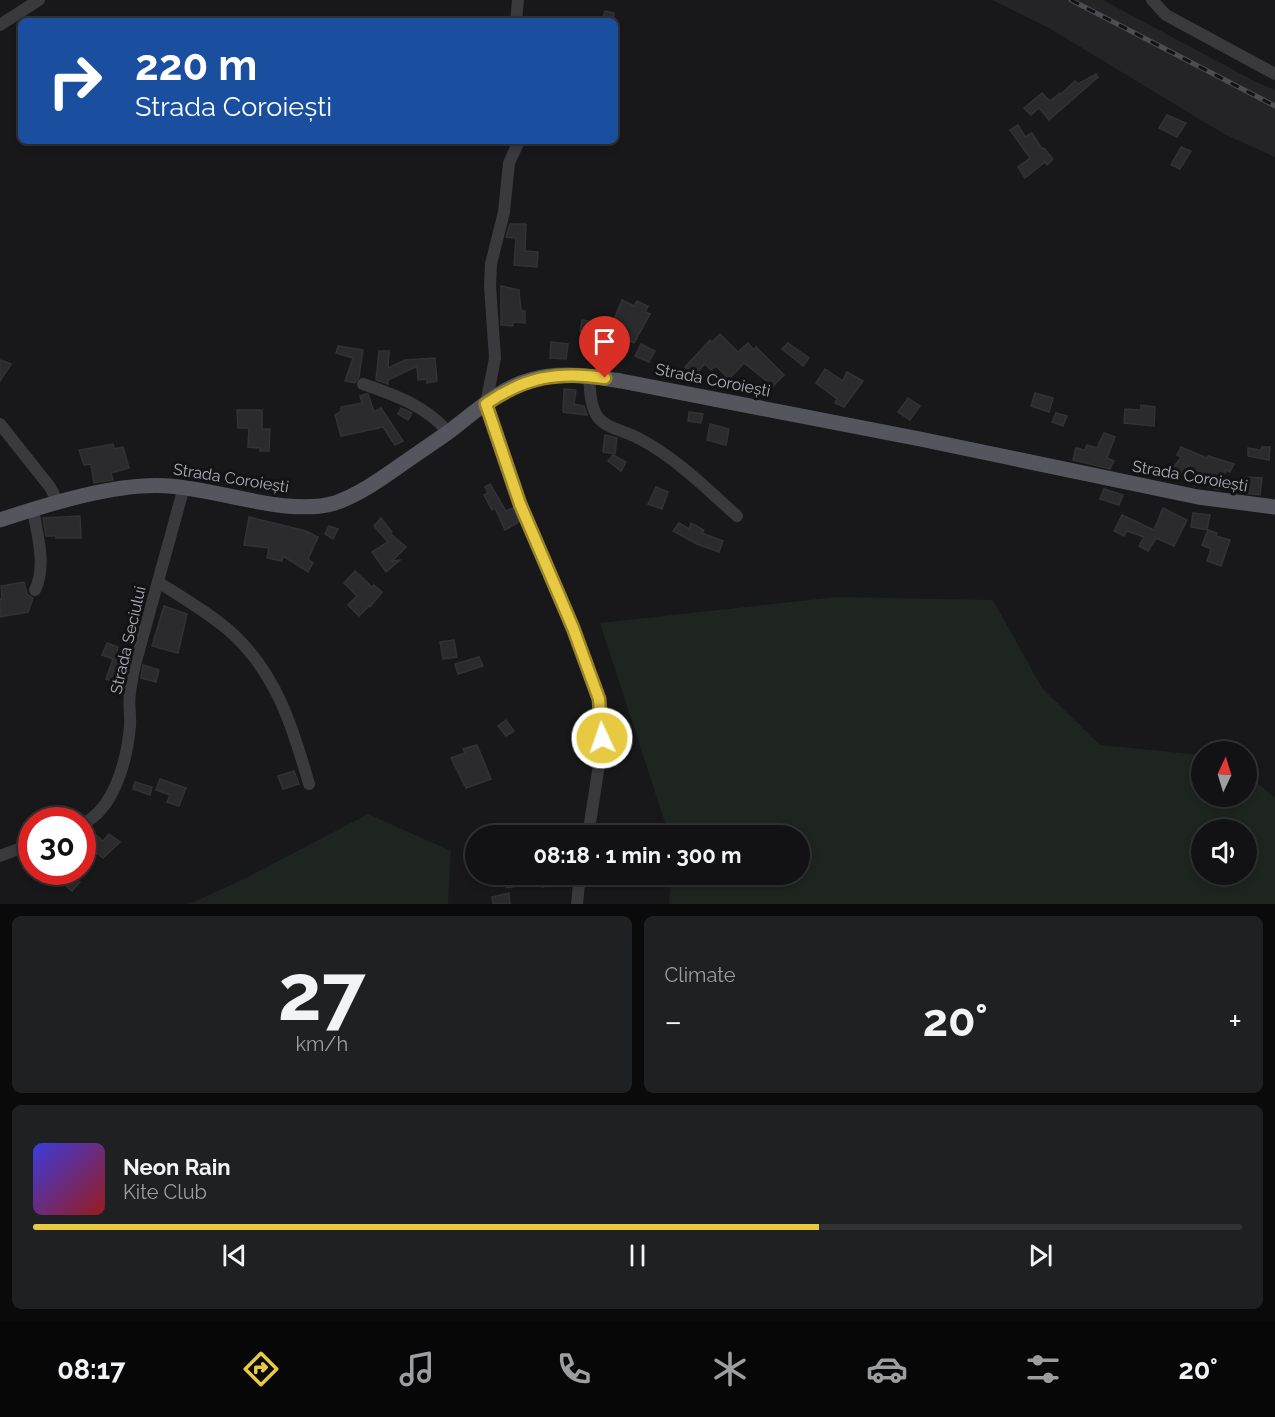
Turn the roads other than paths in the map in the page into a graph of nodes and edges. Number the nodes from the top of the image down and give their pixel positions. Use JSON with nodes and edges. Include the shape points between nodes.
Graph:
{"nodes":[{"id":1,"x":39,"y":0,"type":"edge"},
{"id":2,"x":518,"y":0,"type":"edge"},
{"id":3,"x":1152,"y":0,"type":"edge"},
{"id":4,"x":516,"y":18,"type":"edge"},
{"id":5,"x":0,"y":25,"type":"edge"},
{"id":6,"x":1275,"y":74,"type":"edge"},
{"id":7,"x":518,"y":144,"type":"edge"},
{"id":8,"x":589,"y":376,"type":"junction"},
{"id":9,"x":363,"y":384,"type":"dead end"},
{"id":10,"x":481,"y":408,"type":"junction"},
{"id":11,"x":0,"y":424,"type":"edge"},
{"id":12,"x":448,"y":432,"type":"junction"},
{"id":13,"x":184,"y":487,"type":"junction"},
{"id":14,"x":58,"y":502,"type":"junction"},
{"id":15,"x":1275,"y":507,"type":"edge"},
{"id":16,"x":33,"y":509,"type":"junction"},
{"id":17,"x":737,"y":516,"type":"dead end"},
{"id":18,"x":0,"y":520,"type":"edge"},
{"id":19,"x":158,"y":582,"type":"junction"},
{"id":20,"x":35,"y":590,"type":"dead end"},
{"id":21,"x":309,"y":784,"type":"dead end"},
{"id":22,"x":96,"y":814,"type":"edge"},
{"id":23,"x":590,"y":825,"type":"edge"},
{"id":24,"x":18,"y":849,"type":"edge"},
{"id":25,"x":0,"y":856,"type":"edge"},
{"id":26,"x":579,"y":885,"type":"edge"},
{"id":27,"x":577,"y":904,"type":"edge"}],
"edges":[{"from":1,"to":5,"type":"street"},
{"from":2,"to":4,"type":"street"},
{"from":3,"to":6,"type":"street","via":[[1166,15]]},
{"from":7,"to":10,"type":"street","via":[[509,163],[504,212],[491,264],[495,358]]},
{"from":8,"to":10,"type":"main road","name":"Strada Coroiești","via":[[530,380]]},
{"from":8,"to":15,"type":"main road","name":"Strada Coroiești","via":[[1187,495]]},
{"from":8,"to":17,"type":"street","via":[[597,416],[665,455]]},
{"from":9,"to":12,"type":"street","via":[[421,408]]},
{"from":10,"to":12,"type":"main road","name":"Strada Coroiești"},
{"from":10,"to":23,"type":"street","via":[[599,699],[602,752]]},
{"from":11,"to":14,"type":"street"},
{"from":12,"to":13,"type":"main road","name":"Strada Coroiești","via":[[373,485],[325,505],[276,504]]},
{"from":13,"to":14,"type":"main road","name":"Strada Coroiești","via":[[133,487]]},
{"from":13,"to":19,"type":"street","name":"Strada Seciului"},
{"from":14,"to":16,"type":"main road","name":"Strada Coroiești"},
{"from":16,"to":18,"type":"main road","name":"Strada Coroiești"},
{"from":16,"to":20,"type":"street","via":[[41,578]]},
{"from":19,"to":21,"type":"street","via":[[233,634],[257,660],[294,730]]},
{"from":19,"to":22,"type":"street","name":"Strada Seciului","via":[[129,694],[128,747],[108,799]]},
{"from":24,"to":25,"type":"street"},
{"from":26,"to":27,"type":"street"}]}
